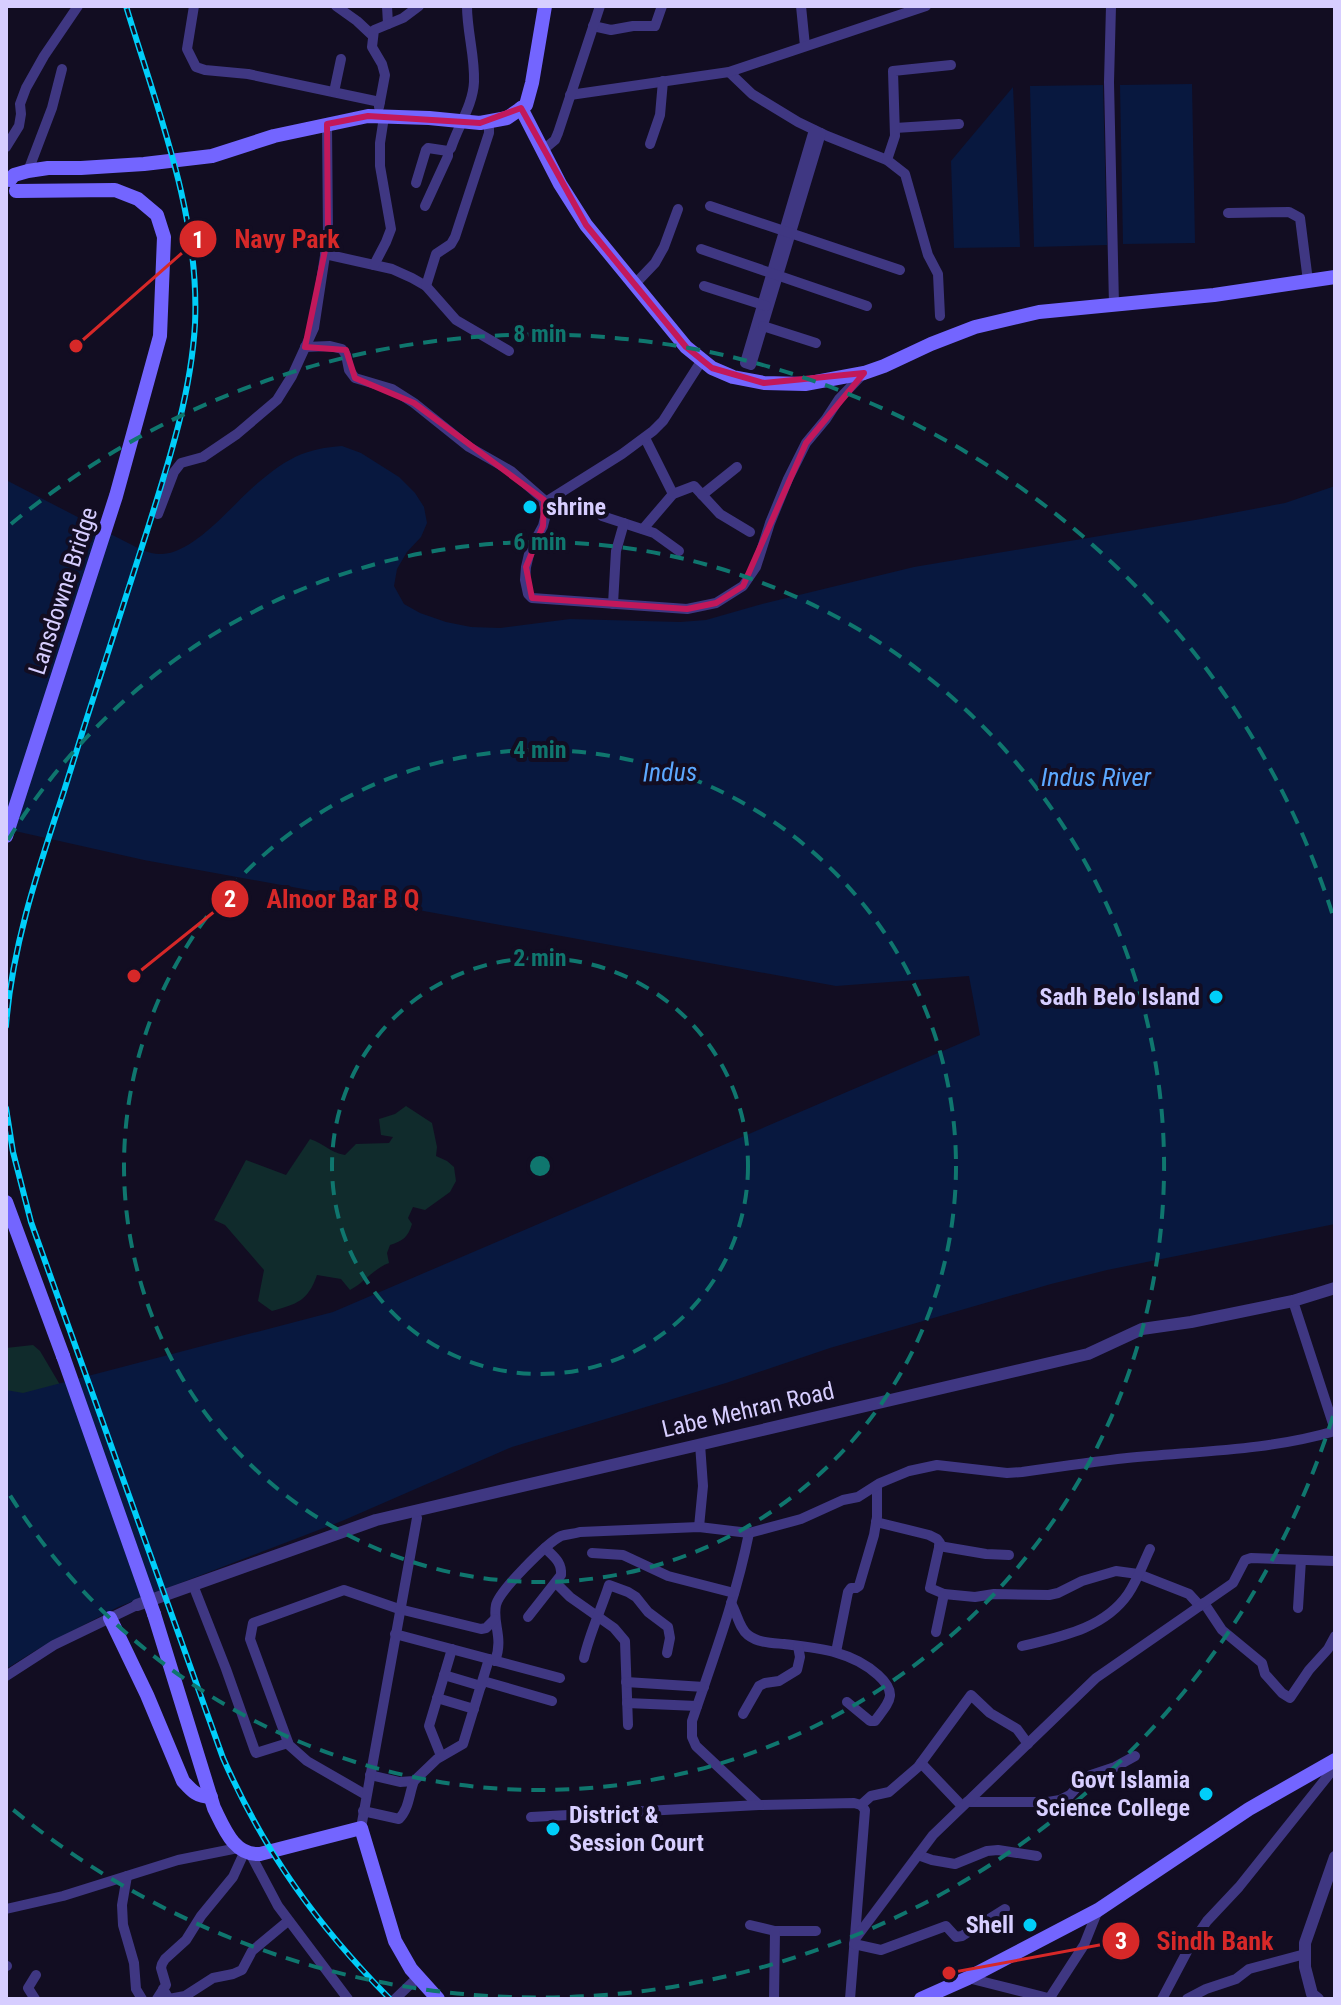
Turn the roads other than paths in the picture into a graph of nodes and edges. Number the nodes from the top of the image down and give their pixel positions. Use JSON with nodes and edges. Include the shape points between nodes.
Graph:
{"nodes":[{"id":1,"x":78,"y":6,"type":"edge"},
{"id":2,"x":194,"y":6,"type":"edge"},
{"id":3,"x":336,"y":6,"type":"edge"},
{"id":4,"x":387,"y":6,"type":"edge"},
{"id":5,"x":419,"y":6,"type":"edge"},
{"id":6,"x":467,"y":6,"type":"edge"},
{"id":7,"x":545,"y":6,"type":"edge"},
{"id":8,"x":600,"y":6,"type":"edge"},
{"id":9,"x":662,"y":6,"type":"edge"},
{"id":10,"x":801,"y":6,"type":"edge"},
{"id":11,"x":926,"y":6,"type":"edge"},
{"id":12,"x":1111,"y":6,"type":"edge"},
{"id":13,"x":388,"y":24,"type":"junction"},
{"id":14,"x":593,"y":26,"type":"junction"},
{"id":15,"x":373,"y":36,"type":"junction"},
{"id":16,"x":805,"y":46,"type":"junction"},
{"id":17,"x":341,"y":59,"type":"dead end"},
{"id":18,"x":951,"y":65,"type":"dead end"},
{"id":19,"x":62,"y":69,"type":"dead end"},
{"id":20,"x":729,"y":72,"type":"junction"},
{"id":21,"x":663,"y":81,"type":"junction"},
{"id":22,"x":334,"y":92,"type":"junction"},
{"id":23,"x":570,"y":95,"type":"junction"},
{"id":24,"x":521,"y":108,"type":"junction"},
{"id":25,"x":380,"y":112,"type":"junction"},
{"id":26,"x":462,"y":122,"type":"junction"},
{"id":27,"x":489,"y":122,"type":"junction"},
{"id":28,"x":327,"y":124,"type":"junction"},
{"id":29,"x":959,"y":124,"type":"dead end"},
{"id":30,"x":895,"y":128,"type":"junction"},
{"id":31,"x":818,"y":132,"type":"junction"},
{"id":32,"x":650,"y":144,"type":"dead end"},
{"id":33,"x":6,"y":147,"type":"edge"},
{"id":34,"x":543,"y":150,"type":"junction"},
{"id":35,"x":448,"y":151,"type":"junction"},
{"id":36,"x":887,"y":160,"type":"junction"},
{"id":37,"x":12,"y":180,"type":"edge"},
{"id":38,"x":416,"y":183,"type":"dead end"},
{"id":39,"x":425,"y":206,"type":"dead end"},
{"id":40,"x":710,"y":206,"type":"dead end"},
{"id":41,"x":678,"y":209,"type":"dead end"},
{"id":42,"x":1228,"y":213,"type":"dead end"},
{"id":43,"x":787,"y":232,"type":"junction"},
{"id":44,"x":701,"y":249,"type":"dead end"},
{"id":45,"x":325,"y":254,"type":"junction"},
{"id":46,"x":374,"y":265,"type":"junction"},
{"id":47,"x":900,"y":270,"type":"dead end"},
{"id":48,"x":775,"y":274,"type":"junction"},
{"id":49,"x":1335,"y":277,"type":"edge"},
{"id":50,"x":1308,"y":281,"type":"junction"},
{"id":51,"x":634,"y":285,"type":"junction"},
{"id":52,"x":426,"y":286,"type":"junction"},
{"id":53,"x":704,"y":286,"type":"dead end"},
{"id":54,"x":1114,"y":305,"type":"junction"},
{"id":55,"x":766,"y":306,"type":"junction"},
{"id":56,"x":867,"y":306,"type":"dead end"},
{"id":57,"x":940,"y":316,"type":"dead end"},
{"id":58,"x":763,"y":326,"type":"junction"},
{"id":59,"x":816,"y":343,"type":"dead end"},
{"id":60,"x":305,"y":347,"type":"junction"},
{"id":61,"x":509,"y":351,"type":"dead end"},
{"id":62,"x":702,"y":360,"type":"junction"},
{"id":63,"x":864,"y":373,"type":"junction"},
{"id":64,"x":645,"y":438,"type":"junction"},
{"id":65,"x":737,"y":467,"type":"dead end"},
{"id":66,"x":673,"y":494,"type":"junction"},
{"id":67,"x":702,"y":495,"type":"junction"},
{"id":68,"x":544,"y":503,"type":"junction"},
{"id":69,"x":158,"y":514,"type":"dead end"},
{"id":70,"x":602,"y":516,"type":"dead end"},
{"id":71,"x":624,"y":523,"type":"junction"},
{"id":72,"x":643,"y":529,"type":"junction"},
{"id":73,"x":750,"y":532,"type":"dead end"},
{"id":74,"x":679,"y":551,"type":"dead end"},
{"id":75,"x":613,"y":604,"type":"junction"},
{"id":76,"x":6,"y":836,"type":"edge"},
{"id":77,"x":6,"y":1202,"type":"edge"},
{"id":78,"x":1335,"y":1288,"type":"edge"},
{"id":79,"x":1293,"y":1301,"type":"junction"},
{"id":80,"x":1335,"y":1431,"type":"edge"},
{"id":81,"x":700,"y":1444,"type":"junction"},
{"id":82,"x":877,"y":1486,"type":"junction"},
{"id":83,"x":417,"y":1518,"type":"dead end"},
{"id":84,"x":876,"y":1522,"type":"junction"},
{"id":85,"x":699,"y":1527,"type":"junction"},
{"id":86,"x":749,"y":1533,"type":"junction"},
{"id":87,"x":939,"y":1546,"type":"junction"},
{"id":88,"x":545,"y":1548,"type":"junction"},
{"id":89,"x":1150,"y":1549,"type":"dead end"},
{"id":90,"x":592,"y":1553,"type":"dead end"},
{"id":91,"x":1009,"y":1555,"type":"dead end"},
{"id":92,"x":1301,"y":1560,"type":"junction"},
{"id":93,"x":1335,"y":1561,"type":"edge"},
{"id":94,"x":1138,"y":1574,"type":"junction"},
{"id":95,"x":556,"y":1583,"type":"junction"},
{"id":96,"x":193,"y":1585,"type":"junction"},
{"id":97,"x":944,"y":1594,"type":"junction"},
{"id":98,"x":733,"y":1598,"type":"junction"},
{"id":99,"x":1202,"y":1604,"type":"junction"},
{"id":100,"x":137,"y":1605,"type":"joint"},
{"id":101,"x":1298,"y":1608,"type":"dead end"},
{"id":102,"x":399,"y":1609,"type":"junction"},
{"id":103,"x":528,"y":1617,"type":"dead end"},
{"id":104,"x":110,"y":1618,"type":"junction"},
{"id":105,"x":599,"y":1618,"type":"junction"},
{"id":106,"x":495,"y":1619,"type":"junction"},
{"id":107,"x":936,"y":1632,"type":"dead end"},
{"id":108,"x":395,"y":1634,"type":"junction"},
{"id":109,"x":1335,"y":1636,"type":"edge"},
{"id":110,"x":798,"y":1646,"type":"junction"},
{"id":111,"x":1022,"y":1646,"type":"dead end"},
{"id":112,"x":452,"y":1649,"type":"junction"},
{"id":113,"x":836,"y":1652,"type":"junction"},
{"id":114,"x":667,"y":1653,"type":"dead end"},
{"id":115,"x":584,"y":1658,"type":"dead end"},
{"id":116,"x":492,"y":1660,"type":"junction"},
{"id":117,"x":444,"y":1675,"type":"junction"},
{"id":118,"x":6,"y":1676,"type":"edge"},
{"id":119,"x":560,"y":1678,"type":"dead end"},
{"id":120,"x":626,"y":1682,"type":"junction"},
{"id":121,"x":482,"y":1684,"type":"junction"},
{"id":122,"x":704,"y":1687,"type":"junction"},
{"id":123,"x":437,"y":1698,"type":"junction"},
{"id":124,"x":552,"y":1701,"type":"dead end"},
{"id":125,"x":847,"y":1702,"type":"dead end"},
{"id":126,"x":627,"y":1703,"type":"junction"},
{"id":127,"x":697,"y":1706,"type":"junction"},
{"id":128,"x":474,"y":1709,"type":"junction"},
{"id":129,"x":743,"y":1714,"type":"dead end"},
{"id":130,"x":628,"y":1725,"type":"dead end"},
{"id":131,"x":288,"y":1743,"type":"junction"},
{"id":132,"x":1028,"y":1744,"type":"junction"},
{"id":133,"x":441,"y":1756,"type":"junction"},
{"id":134,"x":1135,"y":1756,"type":"dead end"},
{"id":135,"x":1335,"y":1760,"type":"edge"},
{"id":136,"x":921,"y":1763,"type":"junction"},
{"id":137,"x":1335,"y":1767,"type":"edge"},
{"id":138,"x":370,"y":1775,"type":"junction"},
{"id":139,"x":414,"y":1781,"type":"junction"},
{"id":140,"x":366,"y":1795,"type":"junction"},
{"id":141,"x":211,"y":1797,"type":"junction"},
{"id":142,"x":965,"y":1804,"type":"junction"},
{"id":143,"x":759,"y":1805,"type":"junction"},
{"id":144,"x":861,"y":1805,"type":"junction"},
{"id":145,"x":363,"y":1811,"type":"junction"},
{"id":146,"x":531,"y":1817,"type":"dead end"},
{"id":147,"x":361,"y":1828,"type":"junction"},
{"id":148,"x":244,"y":1852,"type":"junction"},
{"id":149,"x":918,"y":1855,"type":"junction"},
{"id":150,"x":1037,"y":1856,"type":"dead end"},
{"id":151,"x":1335,"y":1857,"type":"edge"},
{"id":152,"x":1332,"y":1874,"type":"edge"},
{"id":153,"x":127,"y":1876,"type":"junction"},
{"id":154,"x":6,"y":1909,"type":"edge"},
{"id":155,"x":1005,"y":1909,"type":"dead end"},
{"id":156,"x":1098,"y":1910,"type":"junction"},
{"id":157,"x":288,"y":1921,"type":"junction"},
{"id":158,"x":750,"y":1925,"type":"dead end"},
{"id":159,"x":775,"y":1931,"type":"junction"},
{"id":160,"x":816,"y":1931,"type":"dead end"},
{"id":161,"x":855,"y":1941,"type":"junction"},
{"id":162,"x":1305,"y":1954,"type":"junction"},
{"id":163,"x":36,"y":1975,"type":"dead end"},
{"id":164,"x":418,"y":1977,"type":"junction"},
{"id":165,"x":968,"y":1978,"type":"junction"},
{"id":166,"x":160,"y":1994,"type":"edge"},
{"id":167,"x":136,"y":1997,"type":"edge"},
{"id":168,"x":1314,"y":1997,"type":"edge"},
{"id":169,"x":924,"y":1998,"type":"edge"},
{"id":170,"x":35,"y":1999,"type":"edge"},
{"id":171,"x":348,"y":1999,"type":"edge"},
{"id":172,"x":395,"y":1999,"type":"edge"},
{"id":173,"x":438,"y":1999,"type":"edge"},
{"id":174,"x":774,"y":1999,"type":"edge"},
{"id":175,"x":850,"y":1999,"type":"edge"},
{"id":176,"x":1050,"y":1999,"type":"edge"},
{"id":177,"x":1162,"y":1999,"type":"edge"},
{"id":178,"x":1187,"y":1999,"type":"edge"}],
"edges":[{"from":1,"to":33,"type":"street","via":[[26,88],[19,126]]},
{"from":2,"to":22,"type":"street","via":[[187,49],[196,67]]},
{"from":3,"to":15,"type":"street"},
{"from":4,"to":13,"type":"street"},
{"from":5,"to":13,"type":"street"},
{"from":6,"to":26,"type":"street","via":[[474,84]]},
{"from":7,"to":24,"type":"main road","via":[[532,83]]},
{"from":8,"to":14,"type":"street"},
{"from":9,"to":14,"type":"street","via":[[655,26]]},
{"from":10,"to":16,"type":"street"},
{"from":11,"to":16,"type":"street"},
{"from":12,"to":54,"type":"street"},
{"from":13,"to":15,"type":"street","via":[[374,30]]},
{"from":14,"to":23,"type":"street"},
{"from":15,"to":25,"type":"street","via":[[372,47],[385,75]]},
{"from":16,"to":20,"type":"street"},
{"from":17,"to":22,"type":"street"},
{"from":18,"to":30,"type":"street","via":[[893,71]]},
{"from":19,"to":37,"type":"street","via":[[52,108]]},
{"from":20,"to":21,"type":"street"},
{"from":20,"to":31,"type":"street","via":[[752,94]]},
{"from":21,"to":23,"type":"street"},
{"from":21,"to":32,"type":"street"},
{"from":22,"to":25,"type":"street"},
{"from":23,"to":34,"type":"street","via":[[555,140]]},
{"from":24,"to":27,"type":"main road"},
{"from":24,"to":34,"type":"main road"},
{"from":25,"to":26,"type":"main road"},
{"from":25,"to":28,"type":"main road"},
{"from":25,"to":46,"type":"street","via":[[380,166],[391,229]]},
{"from":26,"to":27,"type":"main road"},
{"from":26,"to":35,"type":"street"},
{"from":27,"to":52,"type":"street","via":[[455,237],[436,254]]},
{"from":28,"to":37,"type":"main road","via":[[212,156],[48,168]]},
{"from":28,"to":45,"type":"street"},
{"from":29,"to":30,"type":"street"},
{"from":30,"to":36,"type":"street"},
{"from":31,"to":36,"type":"street"},
{"from":31,"to":43,"type":"street"},
{"from":34,"to":51,"type":"main road","via":[[586,225]]},
{"from":35,"to":38,"type":"street","via":[[428,148]]},
{"from":35,"to":39,"type":"street"},
{"from":36,"to":57,"type":"street","via":[[905,174],[938,274]]},
{"from":37,"to":76,"type":"main road","name":"Lansdowne Bridge","via":[[115,190],[138,199],[157,215],[164,237],[160,336],[116,496]]},
{"from":40,"to":43,"type":"street"},
{"from":41,"to":51,"type":"street","via":[[660,255]]},
{"from":42,"to":50,"type":"street","via":[[1289,212],[1300,218]]},
{"from":43,"to":47,"type":"street"},
{"from":43,"to":48,"type":"street"},
{"from":44,"to":48,"type":"street"},
{"from":45,"to":46,"type":"street"},
{"from":45,"to":60,"type":"street","via":[[314,328]]},
{"from":46,"to":52,"type":"street"},
{"from":48,"to":55,"type":"street"},
{"from":48,"to":56,"type":"street"},
{"from":49,"to":50,"type":"main road"},
{"from":50,"to":54,"type":"main road"},
{"from":51,"to":62,"type":"main road"},
{"from":52,"to":61,"type":"street","via":[[456,320]]},
{"from":53,"to":55,"type":"street"},
{"from":54,"to":63,"type":"main road","via":[[1039,312],[975,327]]},
{"from":55,"to":58,"type":"street"},
{"from":55,"to":58,"type":"street","via":[[745,363],[751,365]]},
{"from":58,"to":59,"type":"street"},
{"from":60,"to":68,"type":"street","via":[[342,349],[355,378],[392,389],[414,403],[469,447],[511,471]]},
{"from":60,"to":69,"type":"street","via":[[277,400],[203,457],[177,467]]},
{"from":62,"to":63,"type":"main road","via":[[733,377],[764,383],[805,384]]},
{"from":62,"to":64,"type":"street","via":[[663,421]]},
{"from":63,"to":75,"type":"street","via":[[806,443],[756,567],[743,586],[716,603],[687,609]]},
{"from":64,"to":66,"type":"street"},
{"from":64,"to":68,"type":"street"},
{"from":65,"to":67,"type":"street"},
{"from":66,"to":67,"type":"street","via":[[694,486]]},
{"from":66,"to":72,"type":"street"},
{"from":67,"to":73,"type":"street","via":[[720,514]]},
{"from":68,"to":75,"type":"street","via":[[543,526],[526,567],[528,594]]},
{"from":70,"to":71,"type":"street"},
{"from":71,"to":72,"type":"street"},
{"from":71,"to":75,"type":"street","via":[[616,551]]},
{"from":72,"to":74,"type":"street"},
{"from":77,"to":141,"type":"main road","bridge":true,"via":[[154,1614]]},
{"from":78,"to":79,"type":"street","name":"Labe Mehran Road"},
{"from":79,"to":80,"type":"street"},
{"from":79,"to":81,"type":"street","name":"Labe Mehran Road","via":[[1142,1329],[1088,1354]]},
{"from":80,"to":82,"type":"street","via":[[1238,1450],[1022,1472],[937,1465]]},
{"from":81,"to":85,"type":"street"},
{"from":81,"to":96,"type":"street","name":"Labe Mehran Road","via":[[376,1520]]},
{"from":82,"to":84,"type":"street"},
{"from":82,"to":86,"type":"street","via":[[801,1519]]},
{"from":83,"to":102,"type":"street"},
{"from":84,"to":87,"type":"street","via":[[929,1535]]},
{"from":84,"to":113,"type":"street","via":[[859,1586],[848,1592]]},
{"from":85,"to":86,"type":"street"},
{"from":85,"to":88,"type":"street","via":[[580,1532]]},
{"from":86,"to":98,"type":"street"},
{"from":87,"to":91,"type":"street"},
{"from":87,"to":97,"type":"street","via":[[930,1588]]},
{"from":88,"to":95,"type":"street","via":[[562,1568]]},
{"from":88,"to":106,"type":"street","via":[[500,1595]]},
{"from":89,"to":94,"type":"street"},
{"from":90,"to":98,"type":"street","via":[[623,1555]]},
{"from":92,"to":93,"type":"street"},
{"from":92,"to":99,"type":"street","via":[[1245,1560],[1233,1583]]},
{"from":92,"to":101,"type":"street"},
{"from":94,"to":97,"type":"street","via":[[1116,1571],[1049,1595]]},
{"from":94,"to":99,"type":"street"},
{"from":94,"to":111,"type":"street","via":[[1129,1593],[1097,1621]]},
{"from":95,"to":103,"type":"street"},
{"from":95,"to":105,"type":"street"},
{"from":96,"to":100,"type":"street","name":"Labe Mehran Road"},
{"from":96,"to":131,"type":"street","via":[[256,1753]]},
{"from":97,"to":107,"type":"street"},
{"from":98,"to":110,"type":"street","via":[[742,1628],[750,1636]]},
{"from":98,"to":122,"type":"street"},
{"from":99,"to":109,"type":"street","via":[[1290,1698]]},
{"from":99,"to":132,"type":"street","via":[[1096,1678]]},
{"from":100,"to":104,"type":"street"},
{"from":102,"to":106,"type":"street","via":[[481,1629]]},
{"from":102,"to":108,"type":"street"},
{"from":102,"to":131,"type":"street","via":[[344,1590],[253,1623],[250,1639]]},
{"from":104,"to":118,"type":"street"},
{"from":104,"to":141,"type":"main road","via":[[183,1781],[192,1792]]},
{"from":105,"to":114,"type":"street","via":[[609,1585],[628,1592],[668,1627]]},
{"from":105,"to":115,"type":"street"},
{"from":105,"to":120,"type":"street","via":[[625,1641]]},
{"from":106,"to":116,"type":"street","via":[[499,1641]]},
{"from":108,"to":112,"type":"street"},
{"from":108,"to":138,"type":"street"},
{"from":110,"to":113,"type":"street"},
{"from":110,"to":129,"type":"street","via":[[799,1667],[779,1681],[759,1686]]},
{"from":112,"to":116,"type":"street"},
{"from":112,"to":117,"type":"street"},
{"from":113,"to":125,"type":"street","via":[[871,1669],[891,1695],[875,1721]]},
{"from":116,"to":119,"type":"street"},
{"from":116,"to":121,"type":"street"},
{"from":117,"to":121,"type":"street"},
{"from":117,"to":123,"type":"street"},
{"from":120,"to":122,"type":"street"},
{"from":120,"to":126,"type":"street"},
{"from":121,"to":124,"type":"street"},
{"from":121,"to":128,"type":"street"},
{"from":122,"to":127,"type":"street"},
{"from":123,"to":128,"type":"street"},
{"from":123,"to":133,"type":"street","via":[[429,1726]]},
{"from":126,"to":127,"type":"street"},
{"from":126,"to":130,"type":"street"},
{"from":127,"to":143,"type":"street","via":[[692,1721],[696,1746]]},
{"from":128,"to":133,"type":"street","via":[[463,1744]]},
{"from":131,"to":140,"type":"street","via":[[307,1761]]},
{"from":132,"to":136,"type":"street","via":[[1017,1729],[971,1695]]},
{"from":132,"to":142,"type":"street"},
{"from":133,"to":139,"type":"street"},
{"from":134,"to":142,"type":"street","via":[[1091,1775],[1060,1800]]},
{"from":135,"to":156,"type":"main road","via":[[1249,1809]]},
{"from":136,"to":142,"type":"street"},
{"from":136,"to":144,"type":"street","via":[[889,1792]]},
{"from":137,"to":177,"type":"street","via":[[1207,1921]]},
{"from":138,"to":139,"type":"street"},
{"from":138,"to":140,"type":"street"},
{"from":139,"to":145,"type":"street","via":[[399,1819]]},
{"from":140,"to":145,"type":"street"},
{"from":141,"to":148,"type":"main road","via":[[223,1825]]},
{"from":142,"to":149,"type":"street"},
{"from":143,"to":144,"type":"street"},
{"from":143,"to":146,"type":"street"},
{"from":144,"to":161,"type":"street","via":[[865,1810]]},
{"from":145,"to":147,"type":"street"},
{"from":147,"to":148,"type":"main road","via":[[260,1854]]},
{"from":147,"to":164,"type":"main road","via":[[395,1941]]},
{"from":148,"to":153,"type":"street","via":[[178,1860]]},
{"from":148,"to":157,"type":"street"},
{"from":148,"to":166,"type":"street","via":[[233,1877],[162,1964],[166,1985]]},
{"from":149,"to":150,"type":"street","via":[[955,1864],[987,1851]]},
{"from":149,"to":161,"type":"street"},
{"from":151,"to":152,"type":"street"},
{"from":152,"to":162,"type":"street"},
{"from":153,"to":154,"type":"street"},
{"from":153,"to":167,"type":"street","via":[[123,1925],[134,1963]]},
{"from":155,"to":161,"type":"street","via":[[962,1936],[956,1937],[946,1926],[881,1950]]},
{"from":156,"to":165,"type":"main road"},
{"from":156,"to":176,"type":"street","via":[[1084,1945]]},
{"from":157,"to":166,"type":"street","via":[[252,1951],[237,1973],[213,1978],[185,1996],[169,1999]]},
{"from":157,"to":171,"type":"street"},
{"from":158,"to":159,"type":"street"},
{"from":159,"to":160,"type":"street"},
{"from":159,"to":174,"type":"street"},
{"from":161,"to":175,"type":"street"},
{"from":162,"to":168,"type":"street"},
{"from":162,"to":178,"type":"street","via":[[1249,1969]]},
{"from":163,"to":170,"type":"street","via":[[28,1988]]},
{"from":164,"to":172,"type":"street"},
{"from":164,"to":173,"type":"main road"},
{"from":165,"to":169,"type":"main road"},
{"from":165,"to":176,"type":"street"}]}
